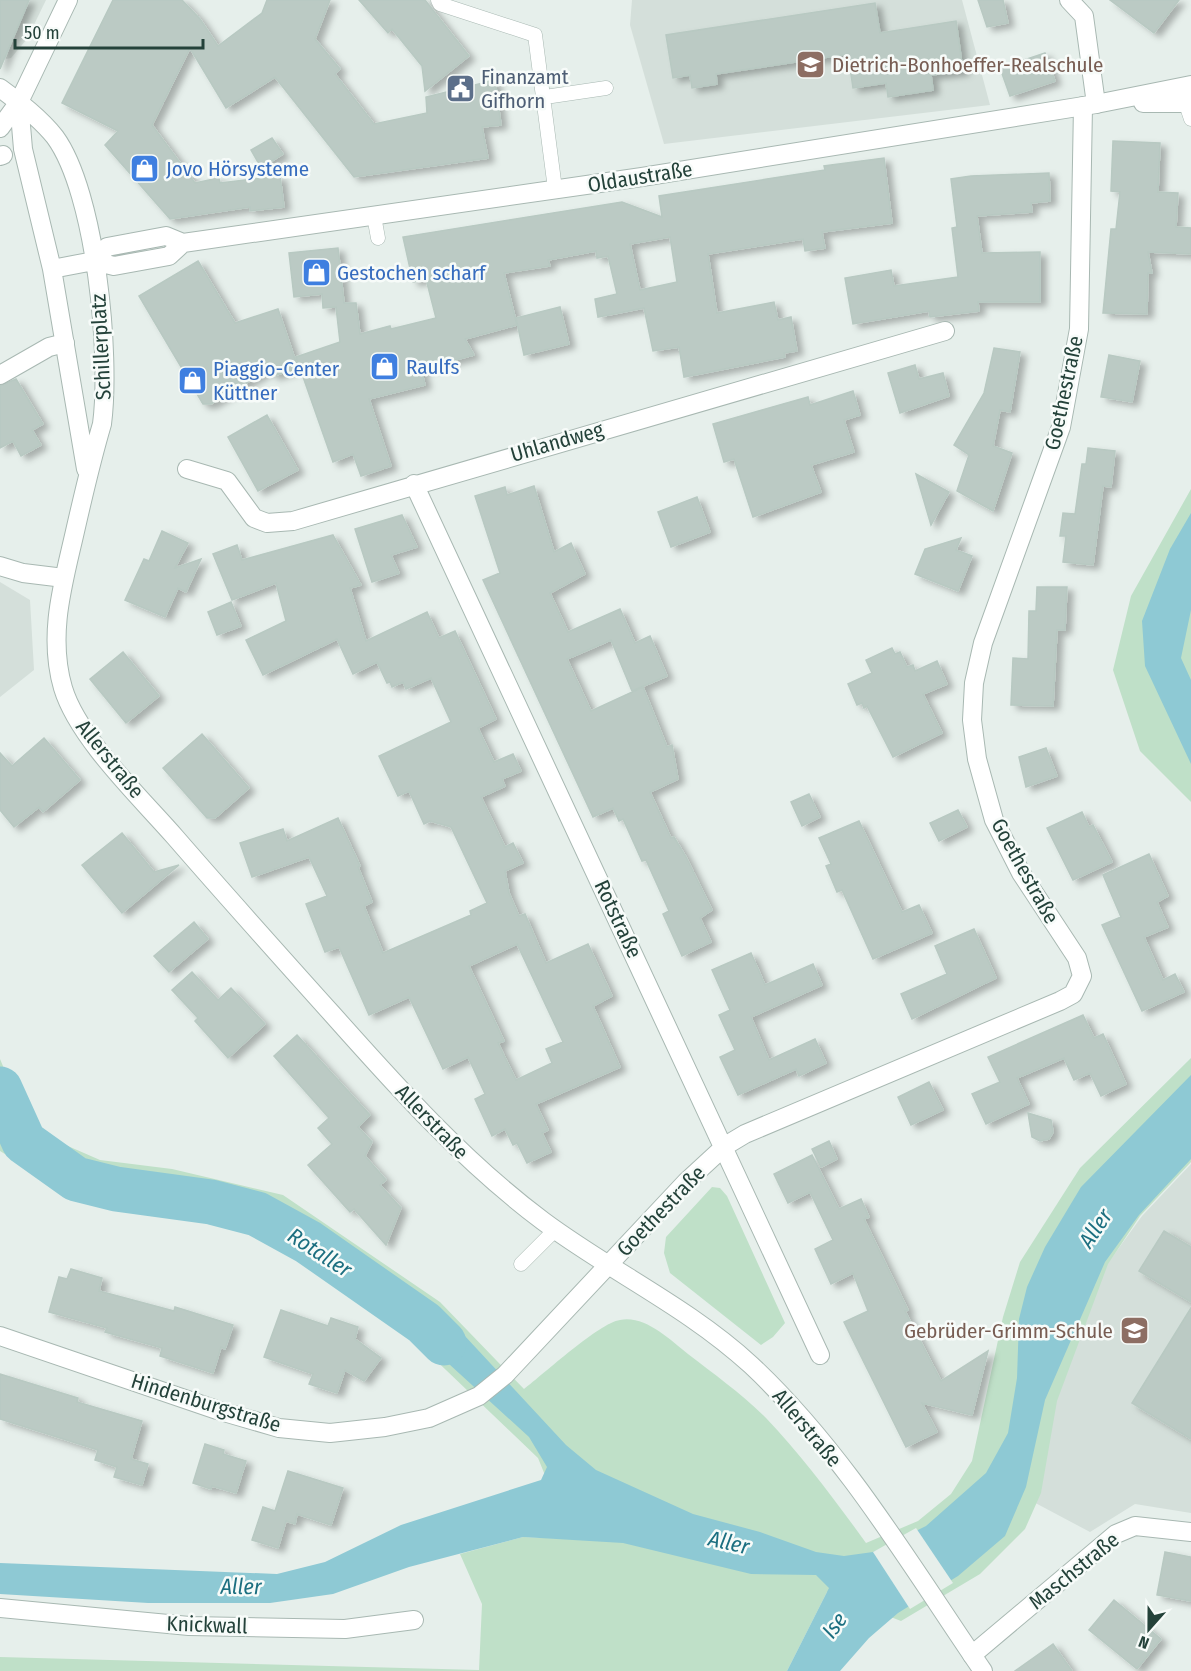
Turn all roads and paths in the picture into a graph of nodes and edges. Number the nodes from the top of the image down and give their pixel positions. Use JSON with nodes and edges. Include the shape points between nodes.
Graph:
{"nodes":[{"id":1,"x":68,"y":0,"type":"edge"},
{"id":2,"x":438,"y":0,"type":"edge"},
{"id":3,"x":1070,"y":0,"type":"edge"},
{"id":4,"x":0,"y":88,"type":"edge"},
{"id":5,"x":606,"y":88,"type":"dead end"},
{"id":6,"x":545,"y":98,"type":"junction"},
{"id":7,"x":1188,"y":99,"type":"edge"},
{"id":8,"x":19,"y":102,"type":"junction"},
{"id":9,"x":1090,"y":105,"type":"junction"},
{"id":10,"x":0,"y":128,"type":"edge"},
{"id":11,"x":555,"y":189,"type":"junction"},
{"id":12,"x":374,"y":216,"type":"junction"},
{"id":13,"x":378,"y":238,"type":"dead end"},
{"id":14,"x":94,"y":261,"type":"junction"},
{"id":15,"x":52,"y":269,"type":"junction"},
{"id":16,"x":945,"y":331,"type":"dead end"},
{"id":17,"x":65,"y":343,"type":"junction"},
{"id":18,"x":0,"y":375,"type":"edge"},
{"id":19,"x":188,"y":469,"type":"dead end"},
{"id":20,"x":87,"y":477,"type":"junction"},
{"id":21,"x":414,"y":484,"type":"junction"},
{"id":22,"x":0,"y":566,"type":"edge"},
{"id":23,"x":64,"y":578,"type":"junction"},
{"id":24,"x":725,"y":1146,"type":"junction"},
{"id":25,"x":555,"y":1230,"type":"junction"},
{"id":26,"x":521,"y":1264,"type":"dead end"},
{"id":27,"x":610,"y":1264,"type":"junction"},
{"id":28,"x":0,"y":1336,"type":"edge"},
{"id":29,"x":820,"y":1355,"type":"dead end"},
{"id":30,"x":1191,"y":1532,"type":"edge"},
{"id":31,"x":0,"y":1608,"type":"edge"},
{"id":32,"x":414,"y":1620,"type":"dead end"},
{"id":33,"x":972,"y":1655,"type":"junction"},
{"id":34,"x":983,"y":1671,"type":"edge"}],
"edges":[{"from":1,"to":8,"type":"street"},
{"from":2,"to":6,"type":"lane","via":[[440,4],[535,35]]},
{"from":3,"to":9,"type":"street","via":[[1084,16]]},
{"from":4,"to":8,"type":"street"},
{"from":5,"to":6,"type":"lane"},
{"from":6,"to":11,"type":"lane"},
{"from":7,"to":9,"type":"street","name":"Oldaustraße"},
{"from":8,"to":10,"type":"street"},
{"from":8,"to":14,"type":"street","name":"Schillerplatz","via":[[54,137],[65,155],[81,201]]},
{"from":8,"to":15,"type":"street","name":"Schillerplatz","via":[[23,149]]},
{"from":9,"to":11,"type":"street","name":"Oldaustraße"},
{"from":9,"to":24,"type":"street","name":"Goethestraße","via":[[1079,329],[1061,427],[983,643],[974,683],[972,720],[977,759],[994,820],[1020,873],[1077,958],[1082,976],[1073,994],[1060,1002],[745,1134]]},
{"from":11,"to":12,"type":"street","name":"Oldaustraße"},
{"from":12,"to":13,"type":"lane"},
{"from":12,"to":14,"type":"street","name":"Oldaustraße","via":[[183,243],[166,236],[107,247]]},
{"from":14,"to":15,"type":"street","name":"Oldaustraße"},
{"from":14,"to":20,"type":"street","name":"Schillerplatz","via":[[106,395]]},
{"from":15,"to":17,"type":"street","name":"Schillerplatz"},
{"from":16,"to":21,"type":"street","name":"Uhlandweg"},
{"from":17,"to":18,"type":"street","name":"Schillerplatz","via":[[49,347]]},
{"from":17,"to":20,"type":"street","name":"Schillerplatz"},
{"from":19,"to":21,"type":"street","name":"Uhlandweg","via":[[227,481],[247,511],[267,523],[293,521]]},
{"from":20,"to":23,"type":"street","name":"Allerstraße"},
{"from":21,"to":24,"type":"street","name":"Rotstraße"},
{"from":22,"to":23,"type":"street"},
{"from":23,"to":25,"type":"street","name":"Allerstraße","via":[[57,611],[57,660],[64,691],[97,747],[387,1075],[470,1162]]},
{"from":24,"to":27,"type":"street","name":"Goethestraße"},
{"from":24,"to":29,"type":"street","name":"Rotstraße"},
{"from":25,"to":26,"type":"lane"},
{"from":25,"to":27,"type":"street","name":"Allerstraße"},
{"from":27,"to":28,"type":"street","name":"Hindenburgstraße","via":[[505,1375],[479,1396],[429,1418],[385,1427],[330,1433],[279,1428]]},
{"from":27,"to":33,"type":"street","name":"Allerstraße","via":[[676,1307],[748,1362],[799,1413],[894,1539]]},
{"from":30,"to":33,"type":"street","name":"Maschstraße","via":[[1135,1526],[1116,1534]]},
{"from":31,"to":32,"type":"street","name":"Knickwall","via":[[189,1626],[345,1629]]},
{"from":33,"to":34,"type":"street","name":"Allerstraße"}]}
